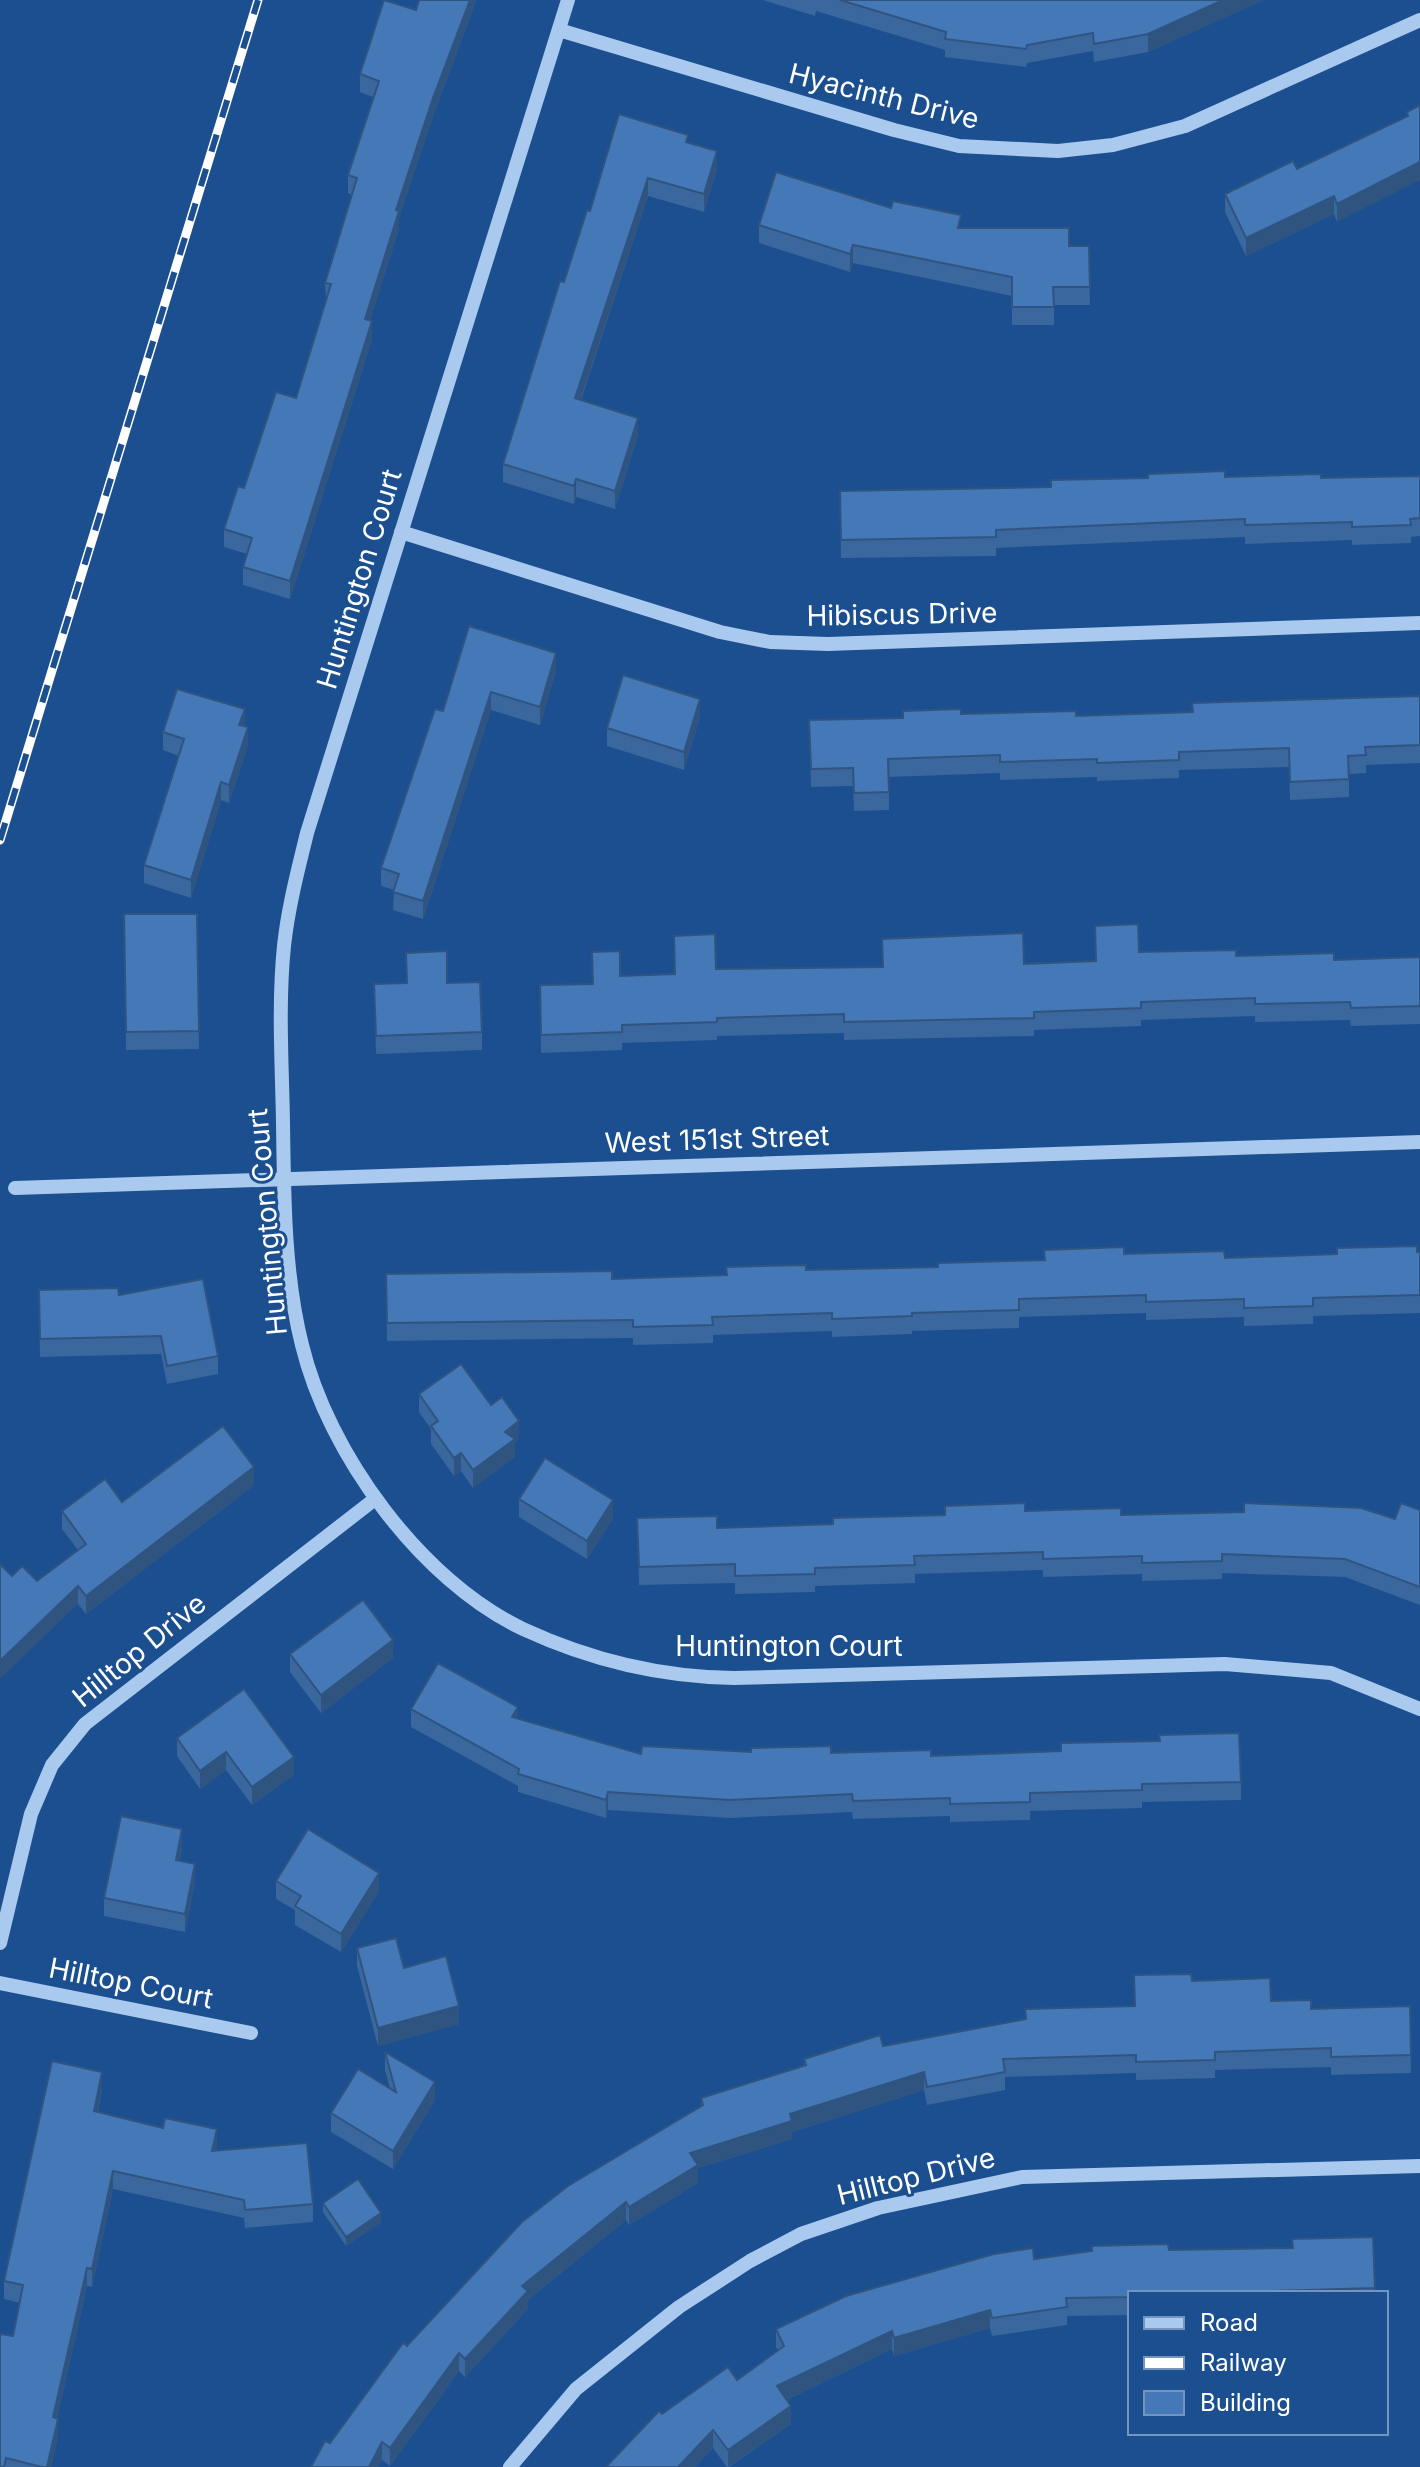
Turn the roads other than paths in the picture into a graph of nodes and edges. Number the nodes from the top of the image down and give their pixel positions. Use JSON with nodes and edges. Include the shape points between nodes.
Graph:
{"nodes":[{"id":1,"x":568,"y":0,"type":"edge"},
{"id":2,"x":1420,"y":20,"type":"edge"},
{"id":3,"x":559,"y":30,"type":"junction"},
{"id":4,"x":401,"y":532,"type":"junction"},
{"id":5,"x":1420,"y":623,"type":"edge"},
{"id":6,"x":1420,"y":1142,"type":"edge"},
{"id":7,"x":284,"y":1179,"type":"junction"},
{"id":8,"x":15,"y":1188,"type":"dead end"},
{"id":9,"x":375,"y":1499,"type":"junction"},
{"id":10,"x":1420,"y":1709,"type":"edge"},
{"id":11,"x":0,"y":1943,"type":"edge"},
{"id":12,"x":0,"y":1983,"type":"edge"},
{"id":13,"x":251,"y":2033,"type":"dead end"},
{"id":14,"x":1420,"y":2166,"type":"edge"},
{"id":15,"x":510,"y":2467,"type":"edge"}],
"edges":[{"from":1,"to":3,"type":"street","name":"Huntington Court"},
{"from":2,"to":3,"type":"street","name":"Hyacinth Drive","via":[[1185,126],[1113,145],[1058,151],[959,146]]},
{"from":3,"to":4,"type":"street","name":"Huntington Court"},
{"from":4,"to":5,"type":"street","name":"Hibiscus Drive","via":[[720,632],[770,642]]},
{"from":4,"to":7,"type":"street","name":"Huntington Court","via":[[292,893],[281,1004]]},
{"from":6,"to":7,"type":"street","name":"West 151st Street"},
{"from":7,"to":8,"type":"street","name":"West 151st Street"},
{"from":7,"to":9,"type":"street","name":"Huntington Court","via":[[302,1345],[328,1419]]},
{"from":9,"to":10,"type":"street","name":"Huntington Court","via":[[414,1546],[494,1611],[592,1657],[638,1668],[734,1678],[1225,1664],[1331,1673]]},
{"from":9,"to":11,"type":"street","name":"Hilltop Drive","via":[[85,1724],[52,1765],[31,1814]]},
{"from":12,"to":13,"type":"street","name":"Hilltop Court"},
{"from":14,"to":15,"type":"street","name":"Hilltop Drive","via":[[1022,2177],[853,2216],[801,2234],[679,2307],[576,2389]]}]}
